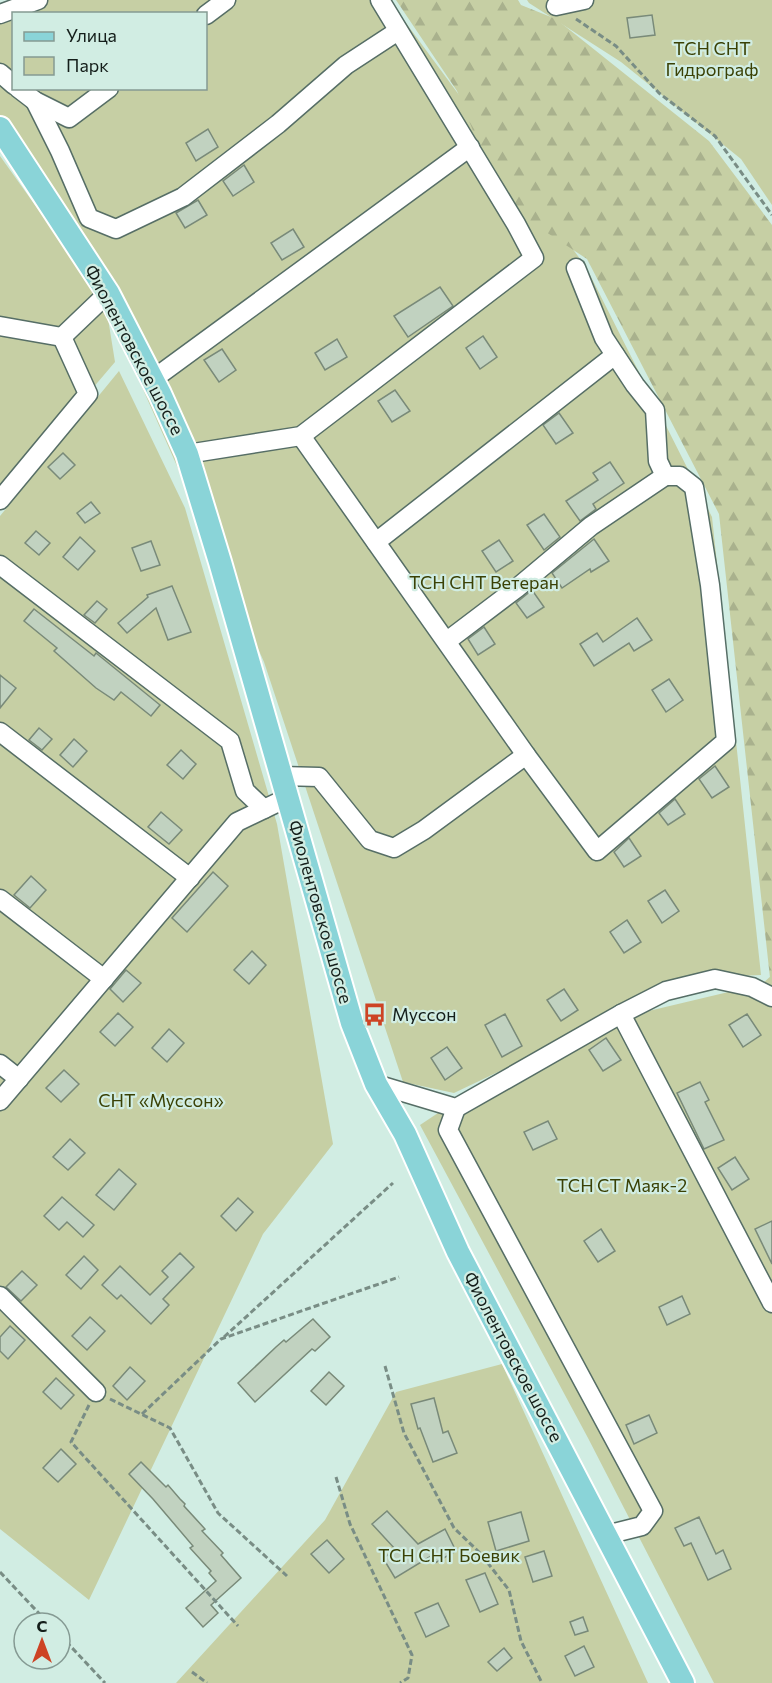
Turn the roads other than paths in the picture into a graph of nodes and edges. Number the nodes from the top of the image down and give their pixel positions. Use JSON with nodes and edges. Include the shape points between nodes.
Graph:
{"nodes":[{"id":1,"x":38,"y":0,"type":"edge"},
{"id":2,"x":226,"y":0,"type":"edge"},
{"id":3,"x":380,"y":0,"type":"edge"},
{"id":4,"x":584,"y":0,"type":"edge"},
{"id":5,"x":556,"y":6,"type":"road end"},
{"id":6,"x":0,"y":14,"type":"edge"},
{"id":7,"x":207,"y":14,"type":"edge"},
{"id":8,"x":398,"y":31,"type":"junction"},
{"id":9,"x":0,"y":73,"type":"edge"},
{"id":10,"x":12,"y":83,"type":"edge"},
{"id":11,"x":21,"y":90,"type":"edge"},
{"id":12,"x":105,"y":90,"type":"edge"},
{"id":13,"x":35,"y":101,"type":"junction"},
{"id":14,"x":69,"y":118,"type":"junction"},
{"id":15,"x":0,"y":128,"type":"edge"},
{"id":16,"x":56,"y":143,"type":"junction"},
{"id":17,"x":470,"y":147,"type":"junction"},
{"id":18,"x":576,"y":268,"type":"dead end"},
{"id":19,"x":108,"y":293,"type":"junction"},
{"id":20,"x":0,"y":326,"type":"edge"},
{"id":21,"x":62,"y":337,"type":"junction"},
{"id":22,"x":615,"y":355,"type":"junction"},
{"id":23,"x":152,"y":380,"type":"junction"},
{"id":24,"x":301,"y":436,"type":"junction"},
{"id":25,"x":187,"y":454,"type":"junction"},
{"id":26,"x":665,"y":476,"type":"junction"},
{"id":27,"x":0,"y":500,"type":"edge"},
{"id":28,"x":376,"y":542,"type":"junction"},
{"id":29,"x":0,"y":565,"type":"edge"},
{"id":30,"x":447,"y":641,"type":"junction"},
{"id":31,"x":0,"y":732,"type":"edge"},
{"id":32,"x":526,"y":754,"type":"junction"},
{"id":33,"x":281,"y":776,"type":"junction"},
{"id":34,"x":287,"y":798,"type":"junction"},
{"id":35,"x":264,"y":809,"type":"junction"},
{"id":36,"x":190,"y":878,"type":"junction"},
{"id":37,"x":0,"y":899,"type":"edge"},
{"id":38,"x":104,"y":979,"type":"junction"},
{"id":39,"x":772,"y":997,"type":"edge"},
{"id":40,"x":621,"y":1014,"type":"junction"},
{"id":41,"x":0,"y":1064,"type":"edge"},
{"id":42,"x":19,"y":1079,"type":"junction"},
{"id":43,"x":376,"y":1084,"type":"junction"},
{"id":44,"x":0,"y":1101,"type":"edge"},
{"id":45,"x":456,"y":1108,"type":"junction"},
{"id":46,"x":0,"y":1296,"type":"edge"},
{"id":47,"x":772,"y":1303,"type":"edge"},
{"id":48,"x":96,"y":1392,"type":"road end"},
{"id":49,"x":606,"y":1535,"type":"junction"},
{"id":50,"x":683,"y":1683,"type":"edge"}],
"edges":[{"from":1,"to":6,"type":"street"},
{"from":2,"to":7,"type":"street"},
{"from":3,"to":8,"type":"street"},
{"from":4,"to":5,"type":"street"},
{"from":8,"to":16,"type":"street","via":[[346,65],[278,124],[183,197],[116,229],[89,218]]},
{"from":8,"to":17,"type":"street"},
{"from":9,"to":10,"type":"street"},
{"from":11,"to":13,"type":"street"},
{"from":12,"to":14,"type":"street"},
{"from":13,"to":14,"type":"street"},
{"from":13,"to":16,"type":"street"},
{"from":14,"to":16,"type":"street"},
{"from":15,"to":19,"type":"main road","name":"Фиолентовское шоссе"},
{"from":17,"to":23,"type":"street"},
{"from":17,"to":24,"type":"street","via":[[534,258]]},
{"from":18,"to":22,"type":"street","via":[[604,338]]},
{"from":19,"to":21,"type":"street"},
{"from":19,"to":23,"type":"main road","name":"Фиолентовское шоссе"},
{"from":20,"to":21,"type":"street"},
{"from":21,"to":27,"type":"street","via":[[88,394]]},
{"from":22,"to":26,"type":"street","via":[[655,410],[658,461]]},
{"from":22,"to":28,"type":"street"},
{"from":23,"to":25,"type":"main road","name":"Фиолентовское шоссе"},
{"from":24,"to":25,"type":"street"},
{"from":24,"to":28,"type":"street"},
{"from":25,"to":33,"type":"main road","name":"Фиолентовское шоссе"},
{"from":26,"to":30,"type":"street","via":[[591,526]]},
{"from":26,"to":32,"type":"street","via":[[680,476],[694,487],[697,498],[726,741],[597,851]]},
{"from":28,"to":30,"type":"street"},
{"from":29,"to":35,"type":"street","via":[[230,741],[245,791]]},
{"from":30,"to":32,"type":"street"},
{"from":31,"to":36,"type":"street"},
{"from":32,"to":33,"type":"street","via":[[394,848],[370,840],[319,777]]},
{"from":33,"to":34,"type":"main road","name":"Фиолентовское шоссе"},
{"from":34,"to":35,"type":"street"},
{"from":34,"to":43,"type":"main road","name":"Фиолентовское шоссе","via":[[352,1023]]},
{"from":35,"to":36,"type":"street","via":[[237,822]]},
{"from":36,"to":38,"type":"street"},
{"from":37,"to":38,"type":"street"},
{"from":38,"to":42,"type":"street"},
{"from":39,"to":40,"type":"street","via":[[752,987],[715,979],[666,991]]},
{"from":40,"to":45,"type":"street"},
{"from":40,"to":47,"type":"street"},
{"from":41,"to":42,"type":"street"},
{"from":42,"to":44,"type":"street"},
{"from":43,"to":45,"type":"street"},
{"from":43,"to":49,"type":"main road","name":"Фиолентовское шоссе","via":[[405,1134],[458,1252]]},
{"from":45,"to":49,"type":"street","via":[[448,1131],[653,1511],[642,1526]]},
{"from":46,"to":48,"type":"street"},
{"from":49,"to":50,"type":"main road","name":"Фиолентовское шоссе"}]}
